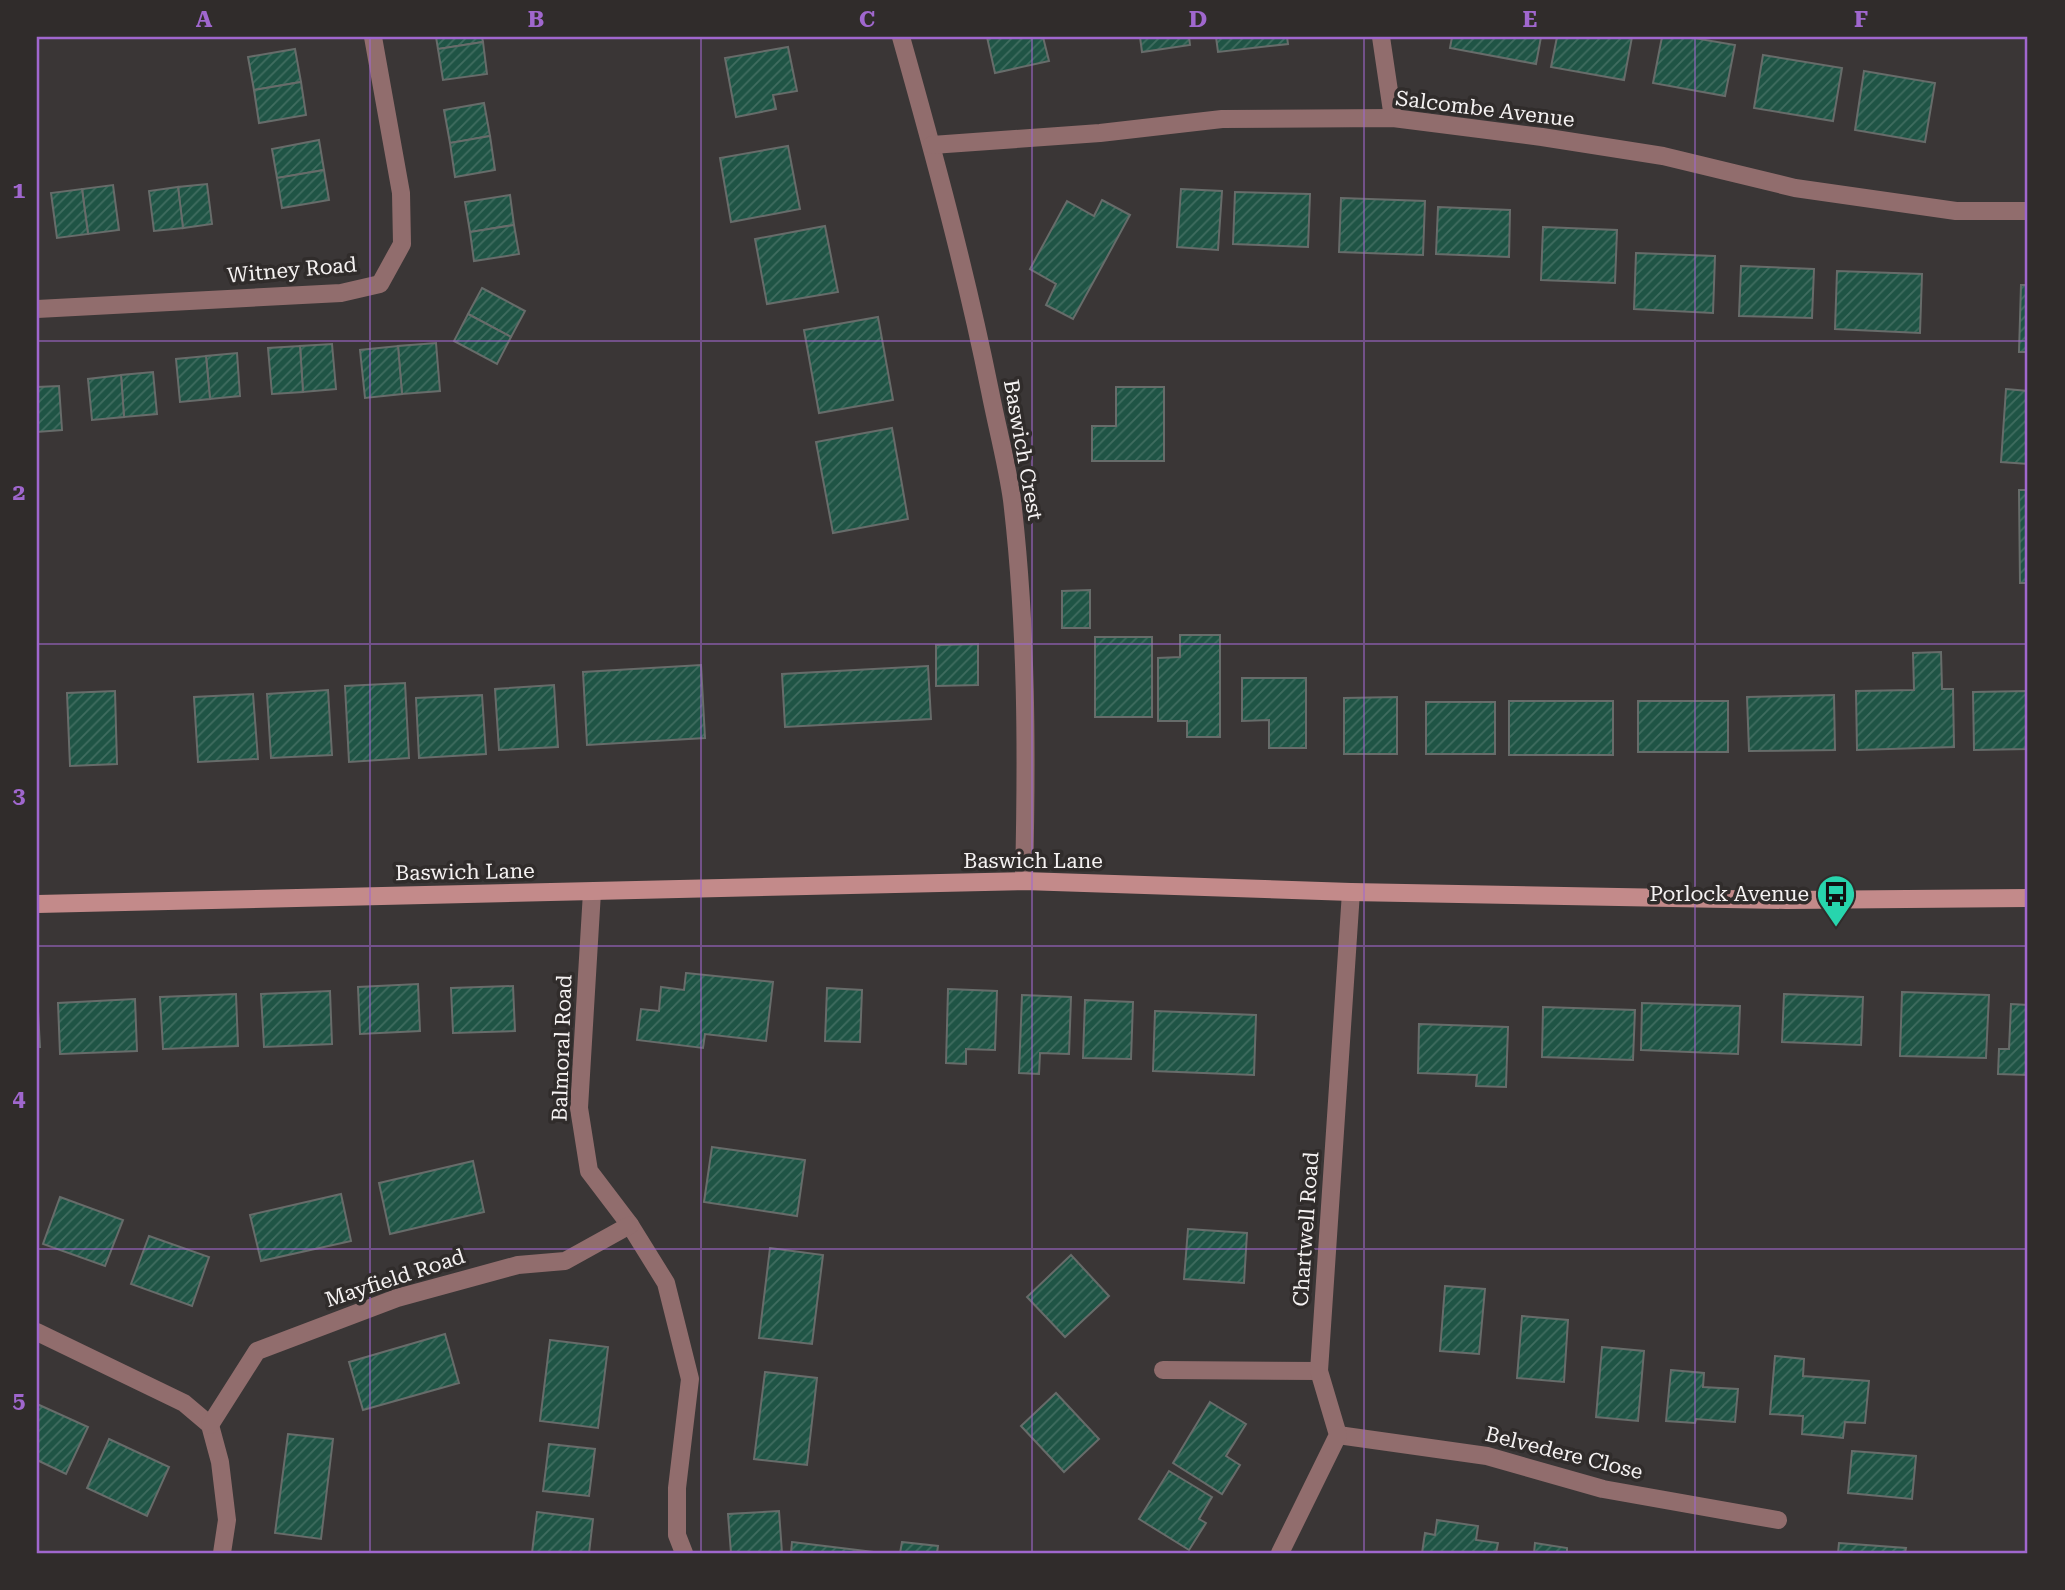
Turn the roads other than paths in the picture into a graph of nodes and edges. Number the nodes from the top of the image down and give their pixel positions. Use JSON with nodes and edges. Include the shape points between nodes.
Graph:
{"nodes":[{"id":1,"x":373,"y":37,"type":"edge"},
{"id":2,"x":901,"y":37,"type":"edge"},
{"id":3,"x":1381,"y":37,"type":"edge"},
{"id":4,"x":1393,"y":118,"type":"junction"},
{"id":5,"x":932,"y":145,"type":"junction"},
{"id":6,"x":2028,"y":211,"type":"edge"},
{"id":7,"x":37,"y":309,"type":"edge"},
{"id":8,"x":1024,"y":881,"type":"junction"},
{"id":9,"x":592,"y":892,"type":"junction"},
{"id":10,"x":1351,"y":892,"type":"junction"},
{"id":11,"x":2028,"y":898,"type":"edge"},
{"id":12,"x":37,"y":904,"type":"edge"},
{"id":13,"x":629,"y":1225,"type":"junction"},
{"id":14,"x":37,"y":1332,"type":"edge"},
{"id":15,"x":1163,"y":1370,"type":"dead end"},
{"id":16,"x":1319,"y":1371,"type":"junction"},
{"id":17,"x":210,"y":1425,"type":"junction"},
{"id":18,"x":1338,"y":1435,"type":"junction"},
{"id":19,"x":1778,"y":1520,"type":"dead end"},
{"id":20,"x":222,"y":1553,"type":"edge"},
{"id":21,"x":684,"y":1553,"type":"edge"},
{"id":22,"x":1280,"y":1553,"type":"edge"}],
"edges":[{"from":1,"to":7,"type":"street","name":"Witney Road","via":[[401,193],[402,244],[380,284],[341,293]]},
{"from":2,"to":5,"type":"street","name":"Baswich Crest"},
{"from":3,"to":4,"type":"street"},
{"from":4,"to":5,"type":"street","name":"Salcombe Avenue","via":[[1222,119]]},
{"from":4,"to":6,"type":"street","name":"Salcombe Avenue","via":[[1662,156],[1795,188],[1956,211]]},
{"from":5,"to":8,"type":"street","name":"Baswich Crest","via":[[980,339],[1012,497],[1026,727]]},
{"from":8,"to":9,"type":"street","name":"Baswich Lane"},
{"from":8,"to":10,"type":"street","name":"Baswich Lane"},
{"from":9,"to":12,"type":"street","name":"Baswich Lane"},
{"from":9,"to":13,"type":"street","name":"Balmoral Road","via":[[579,1108],[589,1171]]},
{"from":10,"to":11,"type":"street","name":"Baswich Lane","via":[[1786,900]]},
{"from":10,"to":16,"type":"street","name":"Chartwell Road"},
{"from":13,"to":17,"type":"street","name":"Mayfield Road","via":[[565,1261],[518,1265],[397,1298],[257,1351]]},
{"from":13,"to":21,"type":"street","name":"Balmoral Road","via":[[666,1283],[690,1379],[677,1488],[677,1535]]},
{"from":14,"to":17,"type":"street","via":[[184,1403]]},
{"from":15,"to":16,"type":"street"},
{"from":16,"to":18,"type":"street","name":"Chartwell Road"},
{"from":17,"to":20,"type":"street","via":[[227,1520]]},
{"from":18,"to":19,"type":"street","name":"Belvedere Close","via":[[1487,1456],[1603,1489]]},
{"from":18,"to":22,"type":"street"}]}
